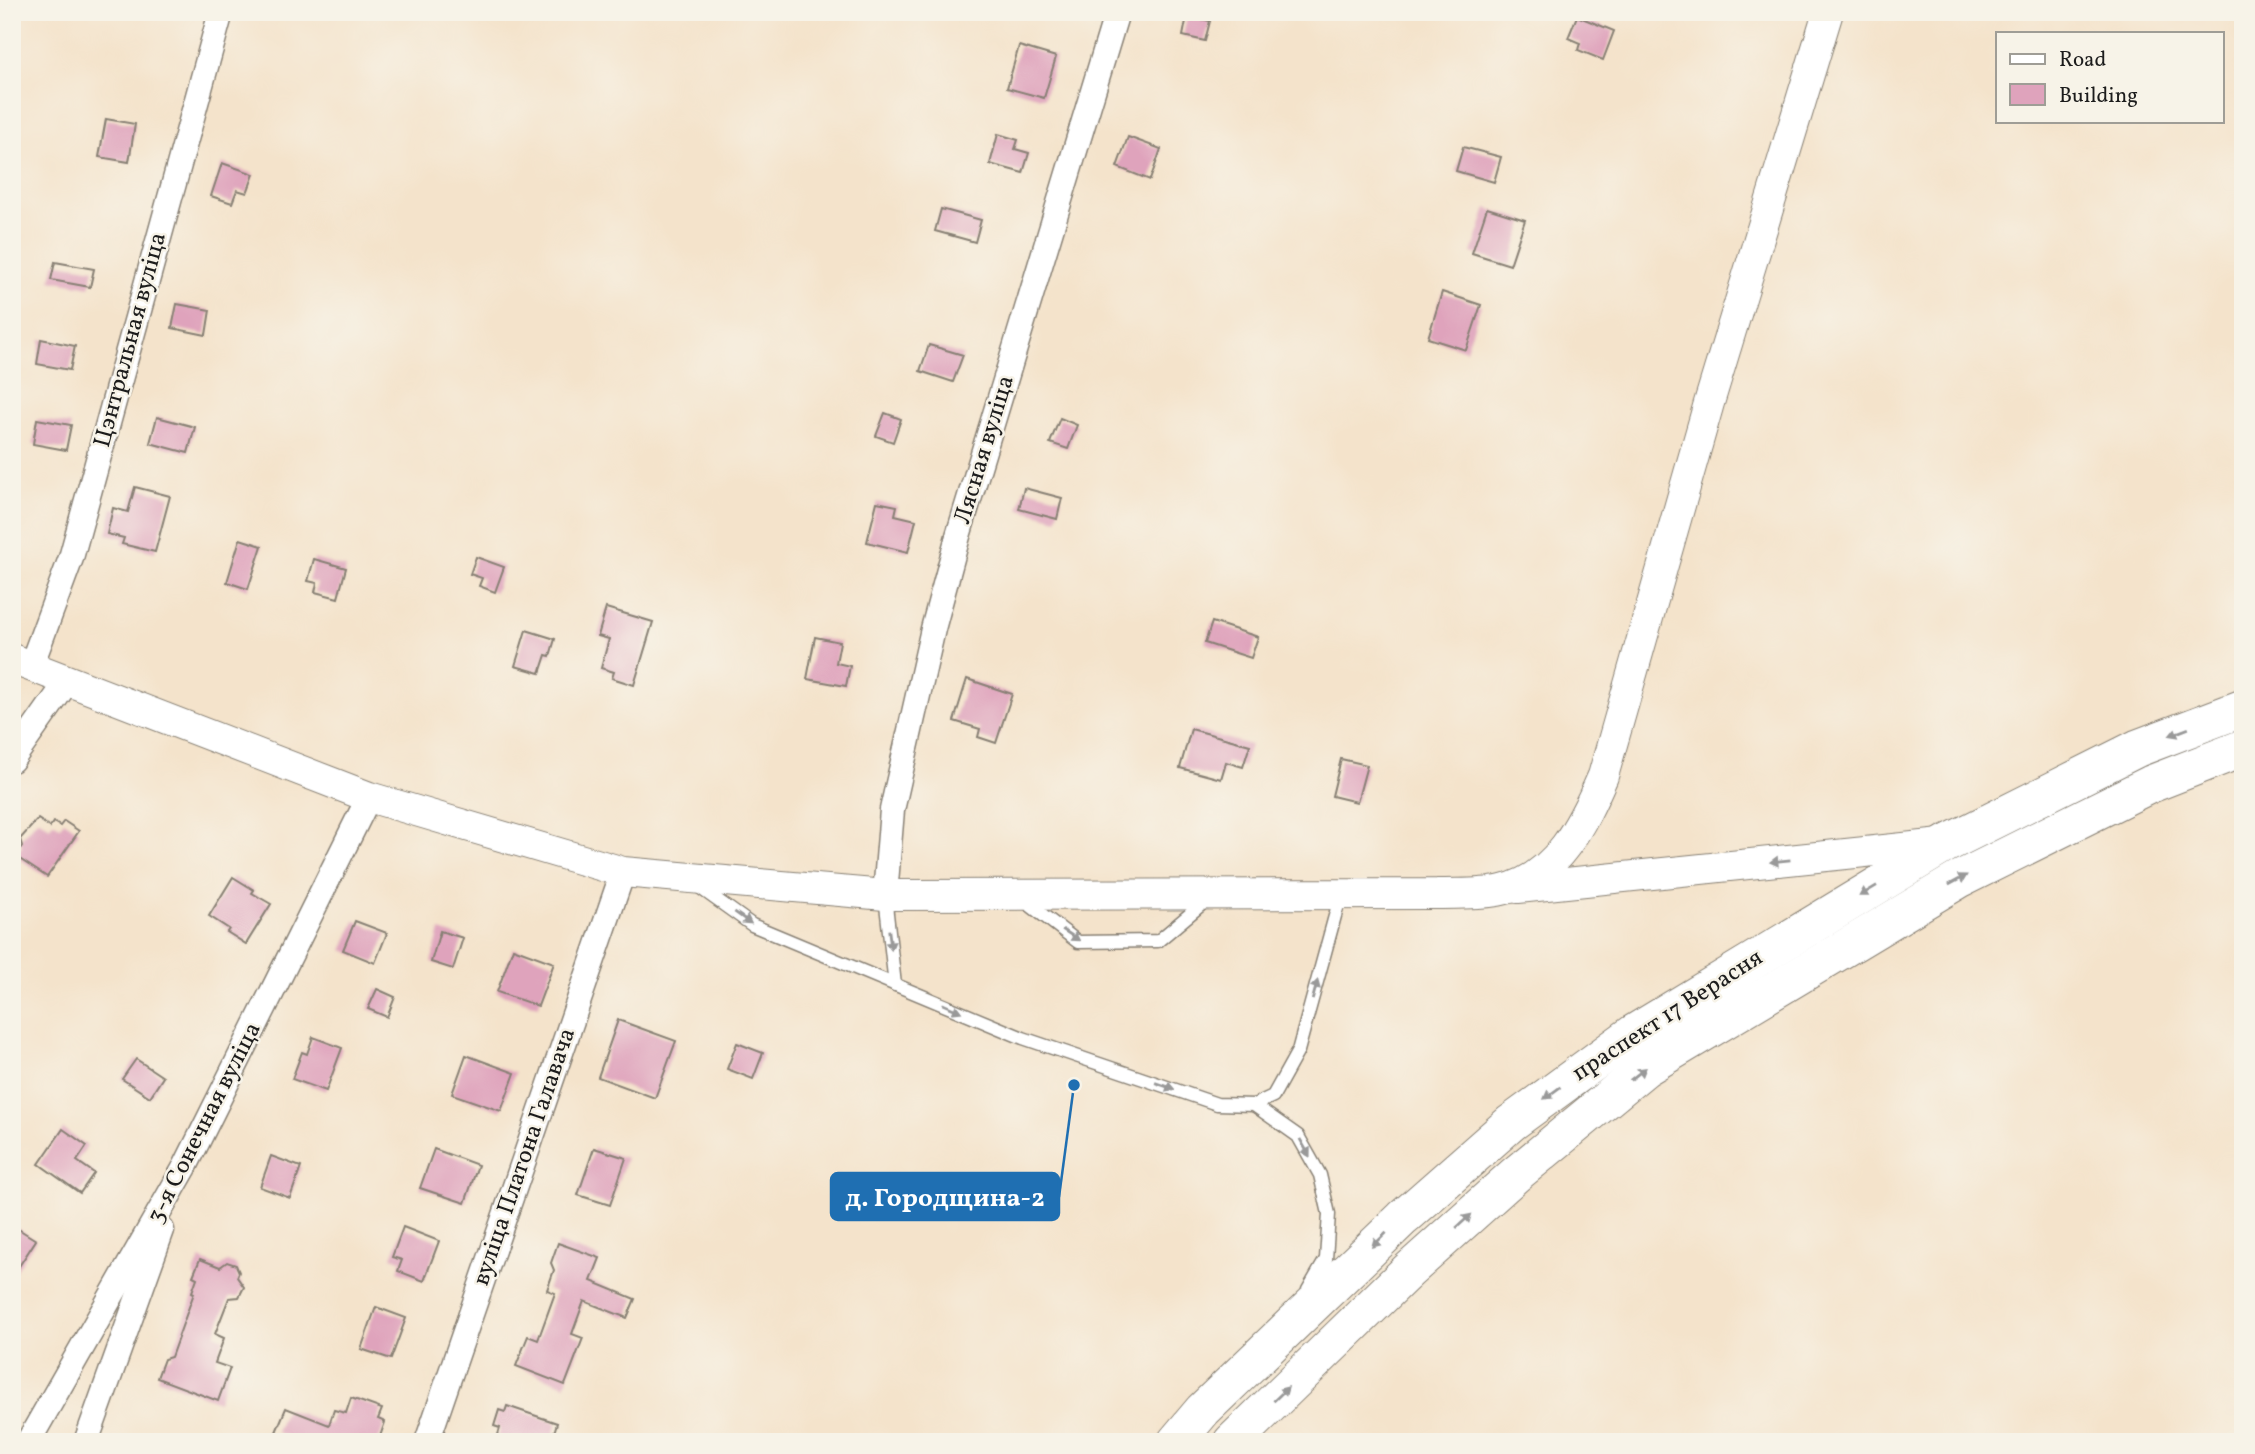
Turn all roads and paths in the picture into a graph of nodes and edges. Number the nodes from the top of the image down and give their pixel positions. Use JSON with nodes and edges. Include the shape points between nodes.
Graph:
{"nodes":[{"id":1,"x":221,"y":12,"type":"edge"},
{"id":2,"x":1117,"y":12,"type":"edge"},
{"id":3,"x":1826,"y":13,"type":"edge"},
{"id":4,"x":22,"y":662,"type":"edge"},
{"id":5,"x":67,"y":682,"type":"junction"},
{"id":6,"x":2243,"y":708,"type":"edge"},
{"id":7,"x":2243,"y":748,"type":"edge"},
{"id":8,"x":12,"y":760,"type":"edge"},
{"id":9,"x":369,"y":797,"type":"junction"},
{"id":10,"x":1946,"y":844,"type":"junction"},
{"id":11,"x":623,"y":872,"type":"junction"},
{"id":12,"x":688,"y":878,"type":"junction"},
{"id":13,"x":1506,"y":889,"type":"junction"},
{"id":14,"x":1341,"y":894,"type":"junction"},
{"id":15,"x":885,"y":895,"type":"junction"},
{"id":16,"x":1016,"y":895,"type":"junction"},
{"id":17,"x":1213,"y":895,"type":"junction"},
{"id":18,"x":895,"y":985,"type":"junction"},
{"id":19,"x":1254,"y":1105,"type":"junction"},
{"id":20,"x":185,"y":1167,"type":"junction"},
{"id":21,"x":1287,"y":1329,"type":"junction"},
{"id":22,"x":28,"y":1442,"type":"edge"},
{"id":23,"x":86,"y":1442,"type":"edge"},
{"id":24,"x":427,"y":1442,"type":"edge"},
{"id":25,"x":1176,"y":1442,"type":"edge"},
{"id":26,"x":1232,"y":1442,"type":"edge"}],
"edges":[{"from":1,"to":4,"type":"street","name":"Цэнтральная вуліца","via":[[71,558]]},
{"from":2,"to":15,"type":"street","name":"Лясная вуліца","via":[[933,629],[892,810]]},
{"from":3,"to":13,"type":"street","via":[[1603,776],[1580,827],[1563,850],[1541,870]]},
{"from":4,"to":5,"type":"street"},
{"from":5,"to":8,"type":"street"},
{"from":5,"to":9,"type":"street"},
{"from":6,"to":10,"type":"main road","name":"праспект 17 Верасня","one_way":true,"via":[[2138,748]]},
{"from":26,"to":7,"type":"main road","name":"праспект 17 Верасня","one_way":true,"via":[[1514,1175],[1645,1068],[1960,879],[2151,784]]},
{"from":9,"to":11,"type":"street"},
{"from":9,"to":20,"type":"street","name":"3-я Сонечная вуліца"},
{"from":10,"to":13,"type":"street","one_way":true},
{"from":10,"to":21,"type":"main road","name":"праспект 17 Верасня","one_way":true,"via":[[1634,1033],[1511,1122]]},
{"from":11,"to":12,"type":"street"},
{"from":11,"to":24,"type":"street","name":"вуліца Платона Галавача"},
{"from":12,"to":15,"type":"street"},
{"from":12,"to":18,"type":"lane","one_way":true,"via":[[752,925]]},
{"from":13,"to":14,"type":"street"},
{"from":14,"to":17,"type":"street"},
{"from":19,"to":14,"type":"lane","one_way":true,"via":[[1273,1096],[1298,1051]]},
{"from":15,"to":16,"type":"street"},
{"from":15,"to":18,"type":"lane","one_way":true},
{"from":16,"to":17,"type":"street"},
{"from":16,"to":17,"type":"lane","one_way":true,"via":[[1078,942],[1158,942]]},
{"from":18,"to":19,"type":"lane","one_way":true,"via":[[1023,1038],[1217,1104]]},
{"from":19,"to":21,"type":"lane","one_way":true,"via":[[1298,1136],[1320,1175],[1329,1214],[1326,1259]]},
{"from":20,"to":22,"type":"street","name":"3-я Сонечная вуліца"},
{"from":20,"to":23,"type":"street"},
{"from":21,"to":25,"type":"main road","name":"праспект 17 Верасня"}]}
